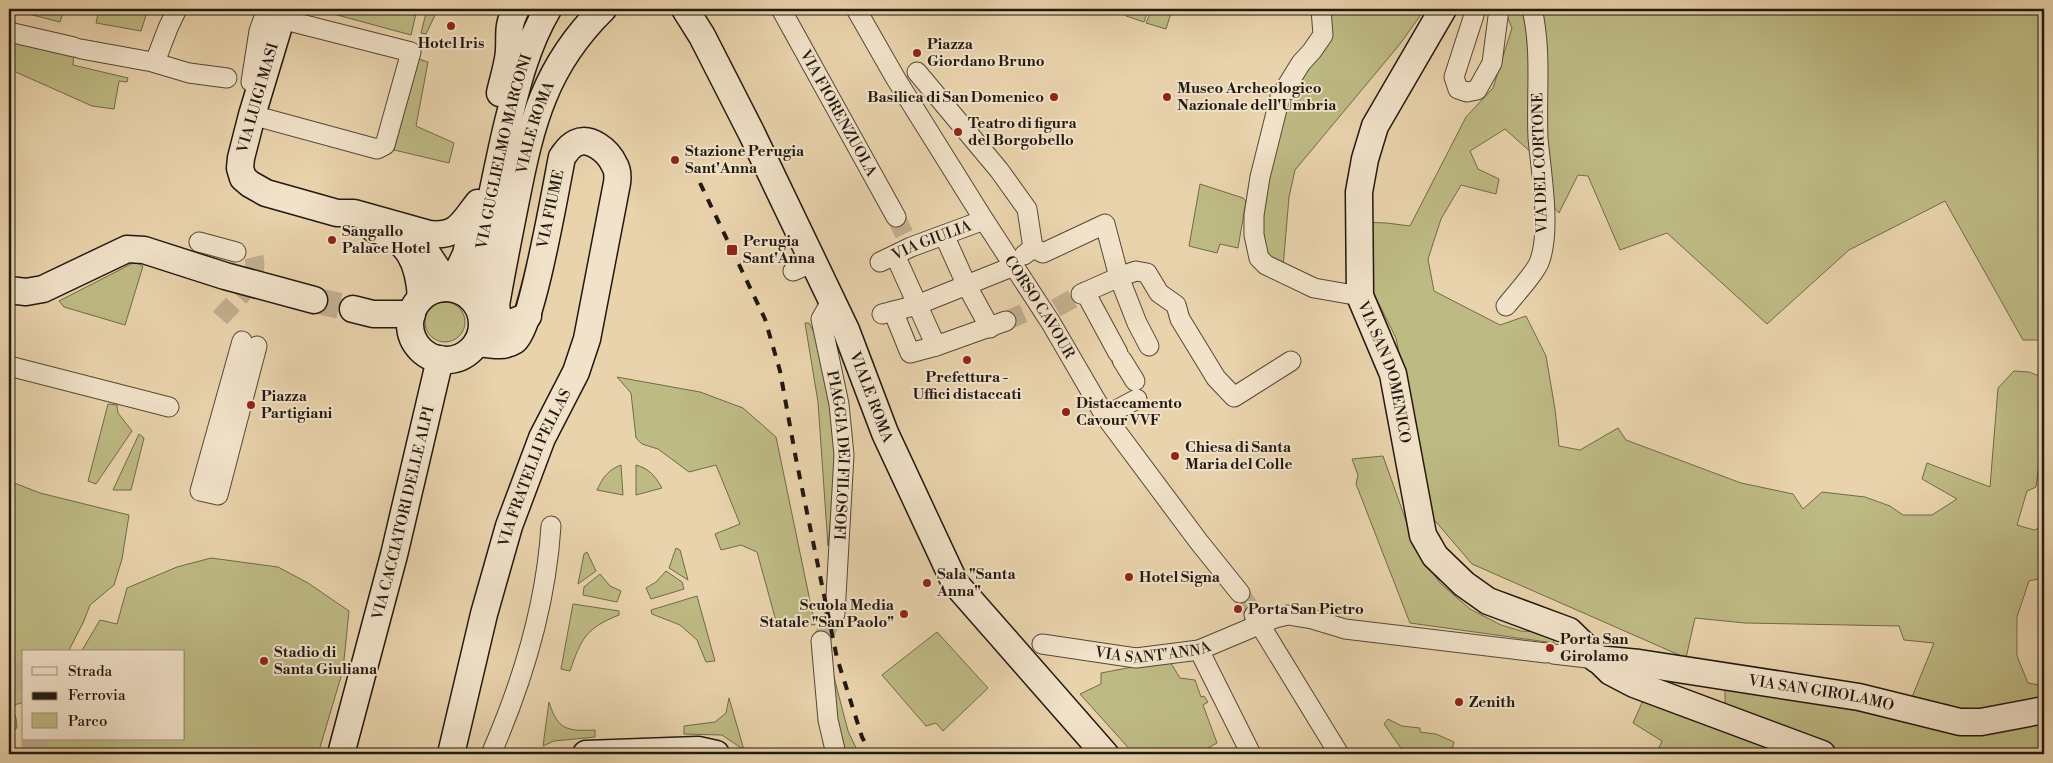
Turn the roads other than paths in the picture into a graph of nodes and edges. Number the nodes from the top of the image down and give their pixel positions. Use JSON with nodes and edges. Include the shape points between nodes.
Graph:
{"nodes":[{"id":1,"x":177,"y":9,"type":"edge"},
{"id":2,"x":516,"y":9,"type":"edge"},
{"id":3,"x":530,"y":9,"type":"edge"},
{"id":4,"x":548,"y":9,"type":"edge"},
{"id":5,"x":603,"y":9,"type":"edge"},
{"id":6,"x":684,"y":9,"type":"edge"},
{"id":7,"x":781,"y":9,"type":"edge"},
{"id":8,"x":856,"y":9,"type":"edge"},
{"id":9,"x":1322,"y":9,"type":"edge"},
{"id":10,"x":1443,"y":9,"type":"edge"},
{"id":11,"x":1474,"y":9,"type":"edge"},
{"id":12,"x":1499,"y":9,"type":"edge"},
{"id":13,"x":1532,"y":9,"type":"edge"},
{"id":14,"x":277,"y":12,"type":"edge"},
{"id":15,"x":9,"y":32,"type":"edge"},
{"id":16,"x":509,"y":50,"type":"junction"},
{"id":17,"x":151,"y":62,"type":"junction"},
{"id":18,"x":917,"y":72,"type":"dead end"},
{"id":19,"x":227,"y":78,"type":"dead end"},
{"id":20,"x":252,"y":115,"type":"junction"},
{"id":21,"x":618,"y":183,"type":"joint"},
{"id":22,"x":478,"y":203,"type":"junction"},
{"id":23,"x":896,"y":217,"type":"tunnel mouth"},
{"id":24,"x":984,"y":220,"type":"junction"},
{"id":25,"x":944,"y":235,"type":"junction"},
{"id":26,"x":1033,"y":248,"type":"junction"},
{"id":27,"x":236,"y":252,"type":"dead end"},
{"id":28,"x":194,"y":253,"type":"junction"},
{"id":29,"x":1013,"y":265,"type":"junction"},
{"id":30,"x":1119,"y":277,"type":"junction"},
{"id":31,"x":967,"y":286,"type":"junction"},
{"id":32,"x":9,"y":290,"type":"edge"},
{"id":33,"x":1360,"y":296,"type":"junction"},
{"id":34,"x":446,"y":299,"type":"junction"},
{"id":35,"x":314,"y":300,"type":"tunnel mouth"},
{"id":36,"x":832,"y":300,"type":"junction"},
{"id":37,"x":917,"y":305,"type":"junction"},
{"id":38,"x":1506,"y":306,"type":"dead end"},
{"id":39,"x":521,"y":329,"type":"junction"},
{"id":40,"x":249,"y":343,"type":"joint"},
{"id":41,"x":936,"y":346,"type":"junction"},
{"id":42,"x":1118,"y":353,"type":"junction"},
{"id":43,"x":1291,"y":361,"type":"dead end"},
{"id":44,"x":9,"y":366,"type":"edge"},
{"id":45,"x":169,"y":407,"type":"dead end"},
{"id":46,"x":1105,"y":416,"type":"junction"},
{"id":47,"x":551,"y":526,"type":"dead end"},
{"id":48,"x":1240,"y":592,"type":"tunnel mouth"},
{"id":49,"x":835,"y":614,"type":"tunnel mouth"},
{"id":50,"x":1257,"y":619,"type":"junction"},
{"id":51,"x":821,"y":641,"type":"tunnel mouth"},
{"id":52,"x":1042,"y":644,"type":"dead end"},
{"id":53,"x":1199,"y":650,"type":"junction"},
{"id":54,"x":1596,"y":659,"type":"junction"},
{"id":55,"x":2044,"y":710,"type":"edge"},
{"id":56,"x":341,"y":754,"type":"edge"},
{"id":57,"x":451,"y":754,"type":"edge"},
{"id":58,"x":491,"y":754,"type":"edge"},
{"id":59,"x":586,"y":754,"type":"edge"},
{"id":60,"x":716,"y":754,"type":"edge"},
{"id":61,"x":836,"y":754,"type":"edge"},
{"id":62,"x":1105,"y":754,"type":"edge"},
{"id":63,"x":1251,"y":754,"type":"edge"},
{"id":64,"x":1339,"y":754,"type":"edge"},
{"id":65,"x":1822,"y":754,"type":"edge"}],
"edges":[{"from":1,"to":17,"type":"street"},
{"from":2,"to":16,"type":"street","name":"VIA GUGLIELMO MARCONI","via":[[508,31]]},
{"from":3,"to":16,"type":"street"},
{"from":4,"to":34,"type":"street","name":"VIA GUGLIELMO MARCONI","via":[[531,45],[516,91],[495,180]]},
{"from":5,"to":34,"type":"street","name":"VIALE ROMA","via":[[566,52],[539,104],[527,143],[503,264]]},
{"from":6,"to":36,"type":"street","name":"VIALE ROMA","via":[[707,45],[804,267]]},
{"from":7,"to":23,"type":"street","name":"VIA FIORENZUOLA"},
{"from":8,"to":24,"type":"street","name":"CORSO CAVOUR"},
{"from":9,"to":33,"type":"street","via":[[1323,34],[1280,97],[1260,177],[1254,235],[1260,258],[1266,265],[1314,288]]},
{"from":10,"to":33,"type":"street","name":"VIA SAN DOMENICO","via":[[1375,126],[1365,159],[1359,192]]},
{"from":11,"to":12,"type":"street","via":[[1454,77],[1458,89],[1467,92],[1477,90],[1492,63]]},
{"from":13,"to":38,"type":"street","name":"VIA DEL CORTONE","via":[[1537,29],[1543,241],[1540,262]]},
{"from":14,"to":20,"type":"street","name":"VIA LUIGI MASI","via":[[253,82]]},
{"from":14,"to":20,"type":"street","via":[[411,52],[385,145],[377,149]]},
{"from":15,"to":17,"type":"street"},
{"from":16,"to":22,"type":"street","name":"VIA GUGLIELMO MARCONI"},
{"from":17,"to":19,"type":"street","via":[[189,73]]},
{"from":18,"to":26,"type":"street","via":[[999,170],[1027,209]]},
{"from":20,"to":34,"type":"street","name":"VIA LUIGI MASI","via":[[241,158],[243,178],[266,192],[337,213],[354,213]]},
{"from":21,"to":39,"type":"street","name":"VIA FIUME","via":[[615,165],[594,144],[578,142],[569,147],[562,157]]},
{"from":21,"to":57,"type":"street","name":"VIA FRATELLI PELLAS","via":[[588,340],[576,372],[542,438],[509,526],[484,614]]},
{"from":22,"to":34,"type":"street","name":"VIA GUGLIELMO MARCONI","via":[[466,254]]},
{"from":22,"to":34,"type":"street","name":"VIA GUGLIELMO MARCONI","via":[[460,226],[449,234]]},
{"from":24,"to":25,"type":"street","name":"VIA GIULIA"},
{"from":24,"to":29,"type":"street","name":"CORSO CAVOUR"},
{"from":25,"to":31,"type":"street"},
{"from":25,"to":37,"type":"street","name":"VIA GIULIA","via":[[898,251]]},
{"from":26,"to":29,"type":"street"},
{"from":26,"to":30,"type":"street","via":[[1043,253],[1106,224]]},
{"from":27,"to":28,"type":"street"},
{"from":28,"to":32,"type":"street","via":[[127,249],[43,289]]},
{"from":28,"to":35,"type":"street","via":[[225,276]]},
{"from":29,"to":31,"type":"street"},
{"from":29,"to":46,"type":"street","name":"CORSO CAVOUR","via":[[1043,309]]},
{"from":30,"to":42,"type":"street","via":[[1145,339]]},
{"from":30,"to":42,"type":"street","via":[[1083,293]]},
{"from":30,"to":43,"type":"street","via":[[1136,271],[1147,273],[1158,293],[1176,305],[1180,319],[1216,378],[1234,397]]},
{"from":31,"to":37,"type":"street"},
{"from":31,"to":41,"type":"street","via":[[998,324]]},
{"from":33,"to":54,"type":"street","name":"VIA SAN DOMENICO","via":[[1393,374],[1416,508],[1423,535],[1435,556],[1464,584],[1488,601],[1569,631]]},
{"from":34,"to":34,"type":"street","via":[[410,292],[401,304],[371,313]]},
{"from":34,"to":39,"type":"street","via":[[501,332]]},
{"from":34,"to":39,"type":"street","via":[[495,357]]},
{"from":34,"to":56,"type":"street","name":"VIA CACCIATORI DELLE ALPI","via":[[429,403],[394,555]]},
{"from":36,"to":49,"type":"street","name":"PIAGGIA DEI FILOSOFI","via":[[821,319],[840,404],[844,455]]},
{"from":36,"to":62,"type":"street","name":"VIALE ROMA","via":[[885,433],[955,583]]},
{"from":37,"to":41,"type":"street"},
{"from":37,"to":41,"type":"street","via":[[887,313],[910,353]]},
{"from":40,"to":40,"type":"street","via":[[218,495],[200,491]]},
{"from":42,"to":46,"type":"street","via":[[1136,390]]},
{"from":44,"to":45,"type":"street"},
{"from":46,"to":48,"type":"street","name":"CORSO CAVOUR"},
{"from":47,"to":58,"type":"street","via":[[550,549],[529,656]]},
{"from":50,"to":53,"type":"street","name":"VIA SANT'ANNA"},
{"from":50,"to":54,"type":"street","name":"VIA SANT'ANNA","via":[[1288,615],[1345,629]]},
{"from":50,"to":64,"type":"street"},
{"from":51,"to":61,"type":"street","via":[[828,720]]},
{"from":52,"to":53,"type":"street","name":"VIA SANT'ANNA","via":[[1136,658]]},
{"from":53,"to":63,"type":"street"},
{"from":54,"to":55,"type":"street","name":"VIA SAN GIROLAMO","via":[[1859,697],[1960,722],[1981,722]]},
{"from":54,"to":65,"type":"street","name":"VIA SAN DOMENICO","via":[[1611,672],[1634,684]]},
{"from":59,"to":60,"type":"street","via":[[698,750]]}]}
